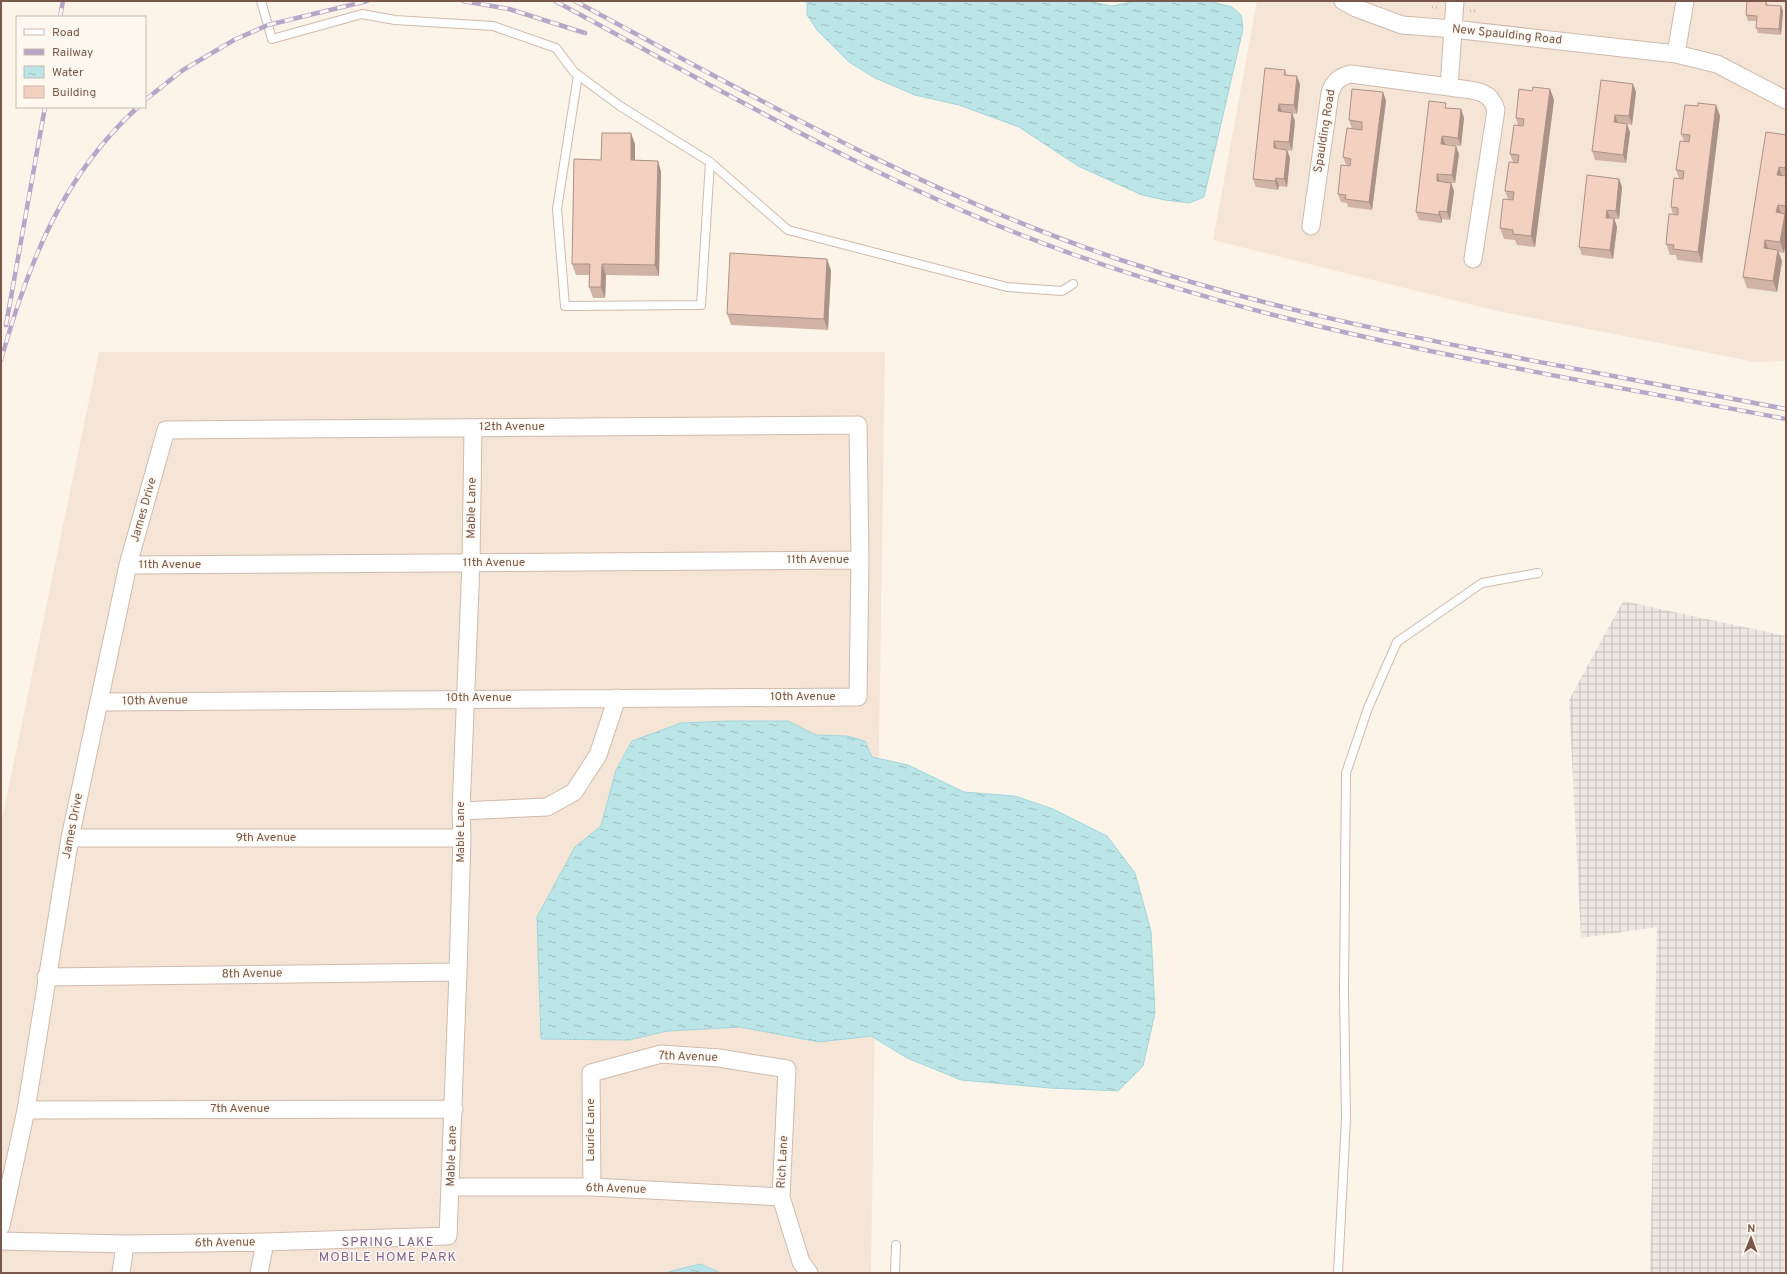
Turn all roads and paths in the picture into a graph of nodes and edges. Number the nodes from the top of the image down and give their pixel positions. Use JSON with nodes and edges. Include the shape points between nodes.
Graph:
{"nodes":[{"id":1,"x":261,"y":1,"type":"edge"},
{"id":2,"x":1343,"y":1,"type":"edge"},
{"id":3,"x":1455,"y":1,"type":"edge"},
{"id":4,"x":1686,"y":1,"type":"edge"},
{"id":5,"x":1453,"y":29,"type":"junction"},
{"id":6,"x":1676,"y":54,"type":"junction"},
{"id":7,"x":578,"y":75,"type":"junction"},
{"id":8,"x":1449,"y":88,"type":"junction"},
{"id":9,"x":1786,"y":100,"type":"edge"},
{"id":10,"x":710,"y":162,"type":"junction"},
{"id":11,"x":1311,"y":226,"type":"dead end"},
{"id":12,"x":1473,"y":259,"type":"dead end"},
{"id":13,"x":1073,"y":284,"type":"dead end"},
{"id":14,"x":473,"y":428,"type":"junction"},
{"id":15,"x":166,"y":430,"type":"joint"},
{"id":16,"x":860,"y":560,"type":"junction"},
{"id":17,"x":471,"y":563,"type":"junction"},
{"id":18,"x":128,"y":565,"type":"junction"},
{"id":19,"x":1538,"y":573,"type":"dead end"},
{"id":20,"x":466,"y":698,"type":"junction"},
{"id":21,"x":617,"y":698,"type":"junction"},
{"id":22,"x":100,"y":702,"type":"junction"},
{"id":23,"x":460,"y":811,"type":"junction"},
{"id":24,"x":70,"y":838,"type":"junction"},
{"id":25,"x":462,"y":838,"type":"junction"},
{"id":26,"x":458,"y":972,"type":"junction"},
{"id":27,"x":46,"y":977,"type":"junction"},
{"id":28,"x":787,"y":1069,"type":"joint"},
{"id":29,"x":591,"y":1073,"type":"joint"},
{"id":30,"x":454,"y":1109,"type":"junction"},
{"id":31,"x":26,"y":1110,"type":"junction"},
{"id":32,"x":450,"y":1187,"type":"junction"},
{"id":33,"x":592,"y":1187,"type":"junction"},
{"id":34,"x":781,"y":1197,"type":"junction"},
{"id":35,"x":1,"y":1226,"type":"edge"},
{"id":36,"x":448,"y":1236,"type":"joint"},
{"id":37,"x":1,"y":1241,"type":"edge"},
{"id":38,"x":265,"y":1242,"type":"junction"},
{"id":39,"x":125,"y":1244,"type":"junction"},
{"id":40,"x":896,"y":1245,"type":"dead end"},
{"id":41,"x":121,"y":1273,"type":"edge"},
{"id":42,"x":260,"y":1273,"type":"edge"},
{"id":43,"x":809,"y":1273,"type":"edge"},
{"id":44,"x":895,"y":1273,"type":"edge"},
{"id":45,"x":1338,"y":1273,"type":"edge"}],
"edges":[{"from":1,"to":7,"type":"lane","via":[[272,39],[362,14],[395,20],[493,26],[556,48]]},
{"from":2,"to":5,"type":"street","name":"New Spaulding Road","via":[[1402,25]]},
{"from":3,"to":5,"type":"street"},
{"from":4,"to":6,"type":"street"},
{"from":5,"to":6,"type":"street","name":"New Spaulding Road"},
{"from":5,"to":8,"type":"street"},
{"from":6,"to":9,"type":"street","via":[[1717,64]]},
{"from":7,"to":10,"type":"lane","via":[[620,106]]},
{"from":7,"to":10,"type":"lane","via":[[557,209],[566,306],[701,304]]},
{"from":8,"to":11,"type":"street","name":"Spaulding Road","via":[[1351,74],[1341,76],[1333,83]]},
{"from":8,"to":12,"type":"street","name":"Spaulding Road","via":[[1482,92],[1494,101],[1496,110]]},
{"from":10,"to":13,"type":"lane","via":[[788,230],[1007,287],[1062,291]]},
{"from":14,"to":15,"type":"street","name":"12th Avenue"},
{"from":14,"to":16,"type":"street","name":"12th Avenue","via":[[858,425]]},
{"from":14,"to":17,"type":"street","name":"Mable Lane"},
{"from":15,"to":18,"type":"street","name":"James Drive"},
{"from":16,"to":17,"type":"street","name":"11th Avenue"},
{"from":16,"to":21,"type":"street","name":"10th Avenue","via":[[858,697]]},
{"from":17,"to":18,"type":"street","name":"11th Avenue"},
{"from":17,"to":20,"type":"street","name":"Mable Lane"},
{"from":18,"to":22,"type":"street","name":"James Drive"},
{"from":19,"to":45,"type":"lane","via":[[1482,583],[1397,642],[1368,708],[1346,773],[1346,1119]]},
{"from":20,"to":21,"type":"street","name":"10th Avenue"},
{"from":20,"to":22,"type":"street","name":"10th Avenue"},
{"from":20,"to":23,"type":"street","name":"Mable Lane"},
{"from":21,"to":23,"type":"street","via":[[598,755],[574,792],[547,807]]},
{"from":22,"to":24,"type":"street","name":"James Drive"},
{"from":23,"to":25,"type":"street","name":"Mable Lane"},
{"from":24,"to":25,"type":"street","name":"9th Avenue"},
{"from":24,"to":27,"type":"street","name":"James Drive"},
{"from":25,"to":26,"type":"street","name":"Mable Lane"},
{"from":26,"to":27,"type":"street","name":"8th Avenue"},
{"from":26,"to":30,"type":"street","name":"Mable Lane"},
{"from":27,"to":31,"type":"street","name":"James Drive"},
{"from":28,"to":29,"type":"street","name":"7th Avenue","via":[[719,1058],[661,1054]]},
{"from":28,"to":34,"type":"street","name":"Rich Lane"},
{"from":29,"to":33,"type":"street","name":"Laurie Lane"},
{"from":30,"to":31,"type":"street","name":"7th Avenue"},
{"from":30,"to":32,"type":"street","name":"Mable Lane"},
{"from":31,"to":35,"type":"street","name":"James Drive"},
{"from":32,"to":33,"type":"street","name":"6th Avenue"},
{"from":32,"to":36,"type":"street","name":"Mable Lane"},
{"from":33,"to":34,"type":"street","name":"6th Avenue"},
{"from":34,"to":43,"type":"street","name":"Rich Lane","via":[[801,1262]]},
{"from":36,"to":38,"type":"street","name":"6th Avenue"},
{"from":37,"to":39,"type":"street","name":"6th Avenue"},
{"from":38,"to":39,"type":"street","name":"6th Avenue"},
{"from":38,"to":42,"type":"street"},
{"from":39,"to":41,"type":"street"},
{"from":40,"to":44,"type":"lane"}]}
